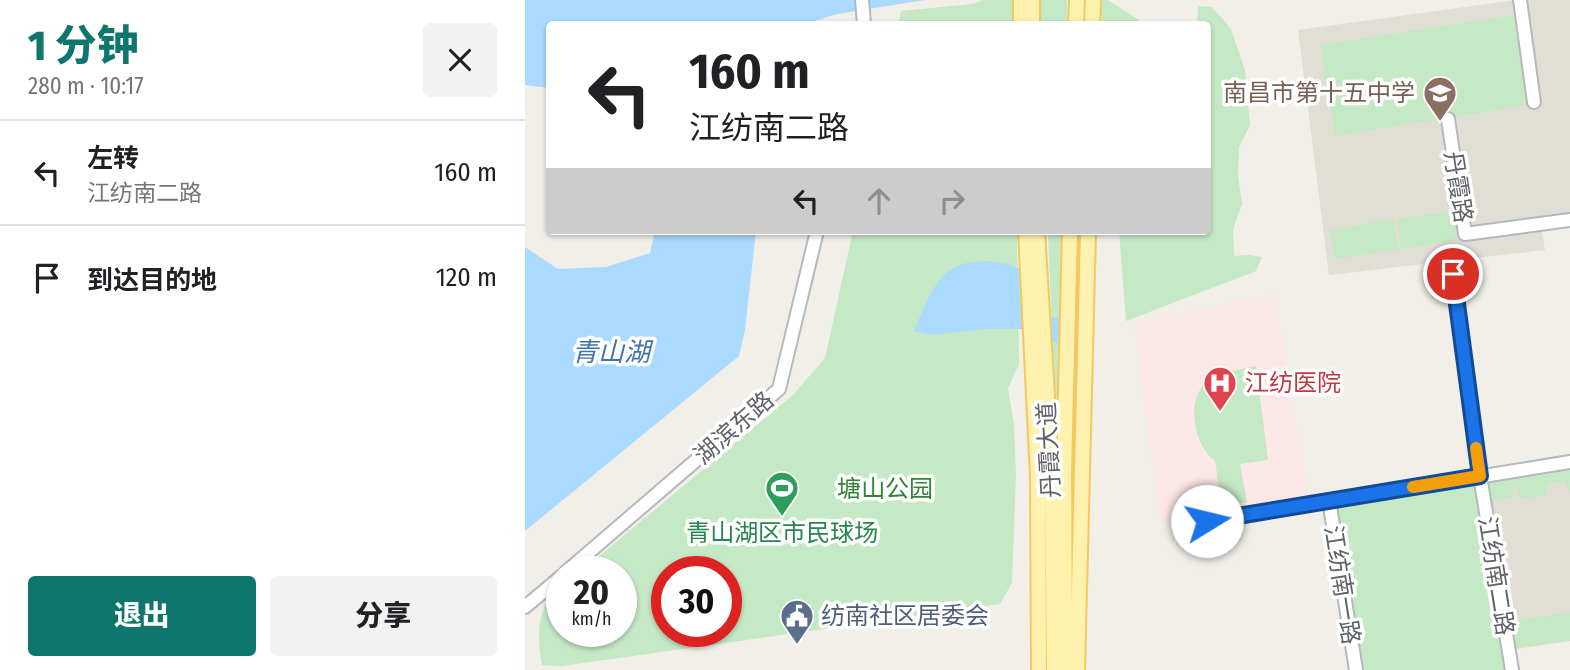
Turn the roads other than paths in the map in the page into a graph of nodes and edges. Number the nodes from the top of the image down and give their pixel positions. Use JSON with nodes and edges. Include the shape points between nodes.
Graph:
{"nodes":[{"id":1,"x":862,"y":0,"type":"edge"},
{"id":2,"x":1021,"y":0,"type":"edge"},
{"id":3,"x":1032,"y":0,"type":"edge"},
{"id":4,"x":1077,"y":0,"type":"edge"},
{"id":5,"x":1093,"y":0,"type":"edge"},
{"id":6,"x":1520,"y":0,"type":"edge"},
{"id":7,"x":865,"y":20,"type":"edge"},
{"id":8,"x":1021,"y":21,"type":"edge"},
{"id":9,"x":1032,"y":21,"type":"edge"},
{"id":10,"x":1076,"y":21,"type":"edge"},
{"id":11,"x":1093,"y":21,"type":"edge"},
{"id":12,"x":1534,"y":102,"type":"dead end"},
{"id":13,"x":1448,"y":119,"type":"dead end"},
{"id":14,"x":1570,"y":220,"type":"edge"},
{"id":15,"x":816,"y":235,"type":"edge"},
{"id":16,"x":1025,"y":235,"type":"edge"},
{"id":17,"x":1037,"y":235,"type":"edge"},
{"id":18,"x":1070,"y":235,"type":"edge"},
{"id":19,"x":1088,"y":235,"type":"edge"},
{"id":20,"x":1453,"y":274,"type":"dead end"},
{"id":21,"x":1570,"y":462,"type":"edge"},
{"id":22,"x":1480,"y":476,"type":"junction"},
{"id":23,"x":1329,"y":500,"type":"junction"},
{"id":24,"x":1207,"y":521,"type":"dead end"},
{"id":25,"x":585,"y":556,"type":"edge"},
{"id":26,"x":546,"y":589,"type":"edge"},
{"id":27,"x":525,"y":607,"type":"edge"},
{"id":28,"x":1039,"y":670,"type":"edge"},
{"id":29,"x":1054,"y":670,"type":"edge"},
{"id":30,"x":1065,"y":670,"type":"edge"},
{"id":31,"x":1077,"y":670,"type":"edge"},
{"id":32,"x":1356,"y":670,"type":"edge"},
{"id":33,"x":1512,"y":670,"type":"edge"}],
"edges":[{"from":1,"to":7,"type":"street"},
{"from":2,"to":8,"type":"main road"},
{"from":3,"to":9,"type":"main road"},
{"from":4,"to":10,"type":"main road"},
{"from":5,"to":11,"type":"main road"},
{"from":6,"to":12,"type":"street"},
{"from":13,"to":14,"type":"street","name":"丹霞路","via":[[1465,234]]},
{"from":15,"to":25,"type":"street","name":"湖滨东路","via":[[779,389]]},
{"from":16,"to":28,"type":"main road","name":"丹霞大道","via":[[1038,477]]},
{"from":17,"to":29,"type":"main road","name":"丹霞大道","via":[[1052,479]]},
{"from":18,"to":30,"type":"main road","name":"丹霞大道"},
{"from":19,"to":31,"type":"main road","name":"丹霞大道"},
{"from":20,"to":22,"type":"street","name":"江纺南二路"},
{"from":21,"to":22,"type":"street"},
{"from":22,"to":23,"type":"street"},
{"from":22,"to":33,"type":"street","name":"江纺南二路"},
{"from":23,"to":24,"type":"street"},
{"from":23,"to":32,"type":"street","name":"江纺南一路"},
{"from":26,"to":27,"type":"street","name":"湖滨东路"}]}
